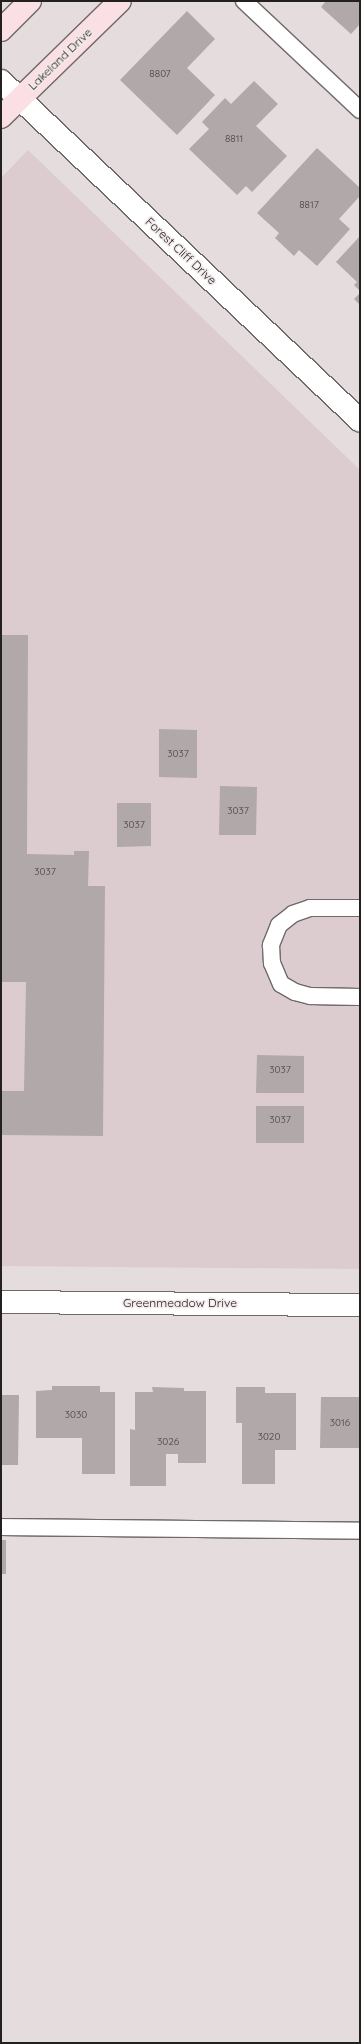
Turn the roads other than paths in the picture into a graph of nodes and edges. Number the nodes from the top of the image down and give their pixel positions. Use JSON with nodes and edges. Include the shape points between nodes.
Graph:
{"nodes":[{"id":1,"x":30,"y":1,"type":"edge"},
{"id":2,"x":120,"y":1,"type":"edge"},
{"id":3,"x":244,"y":1,"type":"edge"},
{"id":4,"x":1,"y":30,"type":"edge"},
{"id":5,"x":1,"y":81,"type":"edge"},
{"id":6,"x":20,"y":98,"type":"junction"},
{"id":7,"x":360,"y":110,"type":"edge"},
{"id":8,"x":1,"y":117,"type":"edge"},
{"id":9,"x":360,"y":420,"type":"edge"},
{"id":10,"x":360,"y":908,"type":"edge"},
{"id":11,"x":360,"y":997,"type":"edge"},
{"id":12,"x":1,"y":1302,"type":"edge"},
{"id":13,"x":360,"y":1305,"type":"edge"},
{"id":14,"x":1,"y":1527,"type":"edge"},
{"id":15,"x":360,"y":1531,"type":"edge"}],
"edges":[{"from":1,"to":4,"type":"main road"},
{"from":2,"to":6,"type":"main road","name":"Lakeland Drive"},
{"from":3,"to":7,"type":"lane"},
{"from":5,"to":6,"type":"street","name":"Forest Cliff Drive"},
{"from":6,"to":8,"type":"main road","name":"Lakeland Drive"},
{"from":6,"to":9,"type":"street","name":"Forest Cliff Drive"},
{"from":10,"to":11,"type":"lane","via":[[310,908],[293,914],[279,925],[271,944],[272,963],[281,984],[295,992],[310,996]]},
{"from":12,"to":13,"type":"street","name":"Greenmeadow Drive"},
{"from":14,"to":15,"type":"lane"}]}
